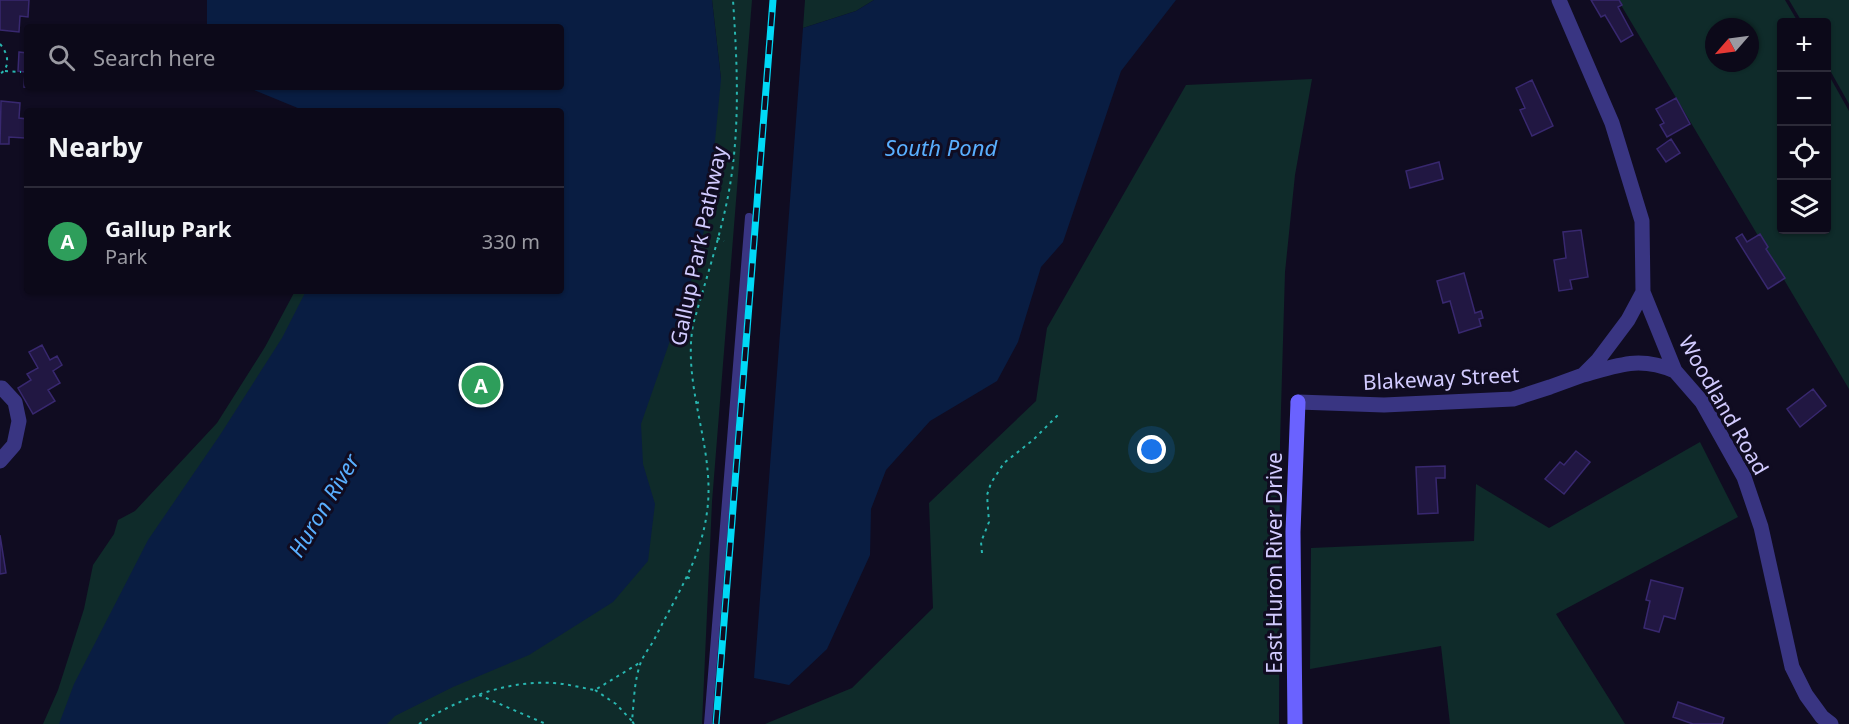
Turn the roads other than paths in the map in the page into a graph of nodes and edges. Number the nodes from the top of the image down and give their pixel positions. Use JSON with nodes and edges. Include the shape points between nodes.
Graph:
{"nodes":[{"id":1,"x":1559,"y":0,"type":"edge"},
{"id":2,"x":749,"y":217,"type":"dead end"},
{"id":3,"x":1642,"y":292,"type":"junction"},
{"id":4,"x":1676,"y":371,"type":"junction"},
{"id":5,"x":1583,"y":375,"type":"junction"},
{"id":6,"x":0,"y":388,"type":"edge"},
{"id":7,"x":1298,"y":402,"type":"joint"},
{"id":8,"x":0,"y":461,"type":"edge"},
{"id":9,"x":708,"y":724,"type":"edge"},
{"id":10,"x":1295,"y":724,"type":"edge"},
{"id":11,"x":1832,"y":724,"type":"edge"}],
"edges":[{"from":1,"to":3,"type":"street","name":"Woodland Road","via":[[1612,123],[1642,221]]},
{"from":2,"to":9,"type":"lane"},
{"from":3,"to":4,"type":"street","name":"Woodland Road"},
{"from":3,"to":5,"type":"street","name":"Blakeway Street","via":[[1628,320]]},
{"from":4,"to":5,"type":"street","name":"Blakeway Street","via":[[1646,362]]},
{"from":4,"to":11,"type":"street","name":"Woodland Road","via":[[1702,402],[1744,477],[1761,527],[1792,667],[1821,717]]},
{"from":5,"to":7,"type":"street","name":"Blakeway Street","via":[[1513,399],[1384,405]]},
{"from":6,"to":8,"type":"street","via":[[15,402],[19,421],[14,445]]},
{"from":7,"to":10,"type":"main road","name":"East Huron River Drive","via":[[1293,532]]}]}
